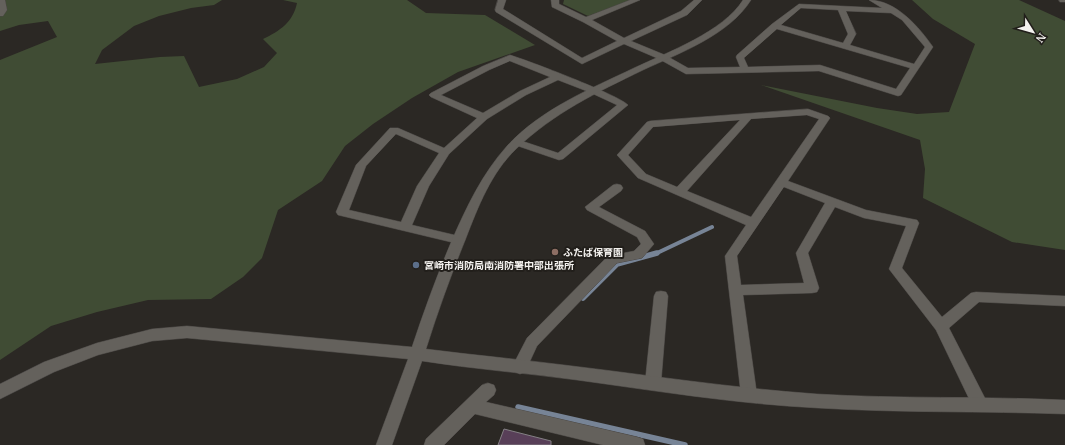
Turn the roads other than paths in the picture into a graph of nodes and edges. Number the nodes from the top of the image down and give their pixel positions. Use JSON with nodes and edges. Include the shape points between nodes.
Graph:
{"nodes":[{"id":1,"x":1,"y":0,"type":"edge"},
{"id":2,"x":502,"y":0,"type":"edge"},
{"id":3,"x":555,"y":0,"type":"edge"},
{"id":4,"x":636,"y":0,"type":"edge"},
{"id":5,"x":698,"y":0,"type":"edge"},
{"id":6,"x":746,"y":0,"type":"edge"},
{"id":7,"x":873,"y":0,"type":"edge"},
{"id":8,"x":797,"y":3,"type":"edge"},
{"id":9,"x":841,"y":8,"type":"junction"},
{"id":10,"x":895,"y":11,"type":"junction"},
{"id":11,"x":0,"y":14,"type":"edge"},
{"id":12,"x":586,"y":20,"type":"junction"},
{"id":13,"x":775,"y":26,"type":"junction"},
{"id":14,"x":623,"y":41,"type":"junction"},
{"id":15,"x":845,"y":46,"type":"junction"},
{"id":16,"x":662,"y":57,"type":"junction"},
{"id":17,"x":916,"y":67,"type":"junction"},
{"id":18,"x":746,"y":69,"type":"junction"},
{"id":19,"x":559,"y":76,"type":"junction"},
{"id":20,"x":592,"y":90,"type":"junction"},
{"id":21,"x":484,"y":117,"type":"junction"},
{"id":22,"x":748,"y":117,"type":"junction"},
{"id":23,"x":516,"y":142,"type":"junction"},
{"id":24,"x":445,"y":152,"type":"junction"},
{"id":25,"x":781,"y":182,"type":"junction"},
{"id":26,"x":617,"y":188,"type":"dead end"},
{"id":27,"x":679,"y":192,"type":"junction"},
{"id":28,"x":832,"y":202,"type":"junction"},
{"id":29,"x":753,"y":223,"type":"junction"},
{"id":30,"x":405,"y":227,"type":"junction"},
{"id":31,"x":459,"y":240,"type":"junction"},
{"id":32,"x":735,"y":290,"type":"junction"},
{"id":33,"x":661,"y":296,"type":"dead end"},
{"id":34,"x":1065,"y":301,"type":"edge"},
{"id":35,"x":941,"y":326,"type":"junction"},
{"id":36,"x":417,"y":354,"type":"junction"},
{"id":37,"x":520,"y":367,"type":"junction"},
{"id":38,"x":653,"y":383,"type":"junction"},
{"id":39,"x":488,"y":390,"type":"dead end"},
{"id":40,"x":0,"y":392,"type":"edge"},
{"id":41,"x":749,"y":395,"type":"junction"},
{"id":42,"x":980,"y":404,"type":"junction"},
{"id":43,"x":472,"y":406,"type":"junction"},
{"id":44,"x":1065,"y":407,"type":"edge"},
{"id":45,"x":616,"y":442,"type":"edge"},
{"id":46,"x":384,"y":445,"type":"edge"},
{"id":47,"x":432,"y":445,"type":"edge"},
{"id":48,"x":637,"y":445,"type":"edge"}],
"edges":[{"from":1,"to":11,"type":"street","via":[[3,10]]},
{"from":2,"to":14,"type":"street","via":[[499,10],[582,61]]},
{"from":3,"to":12,"type":"street","via":[[554,5]]},
{"from":4,"to":12,"type":"street"},
{"from":5,"to":14,"type":"street","via":[[684,13]]},
{"from":6,"to":16,"type":"street","via":[[742,8],[724,25]]},
{"from":7,"to":10,"type":"street"},
{"from":8,"to":9,"type":"street"},
{"from":8,"to":13,"type":"street"},
{"from":9,"to":10,"type":"street"},
{"from":9,"to":15,"type":"street","via":[[852,34]]},
{"from":10,"to":17,"type":"street","via":[[905,18],[929,47]]},
{"from":12,"to":14,"type":"street"},
{"from":13,"to":15,"type":"street"},
{"from":13,"to":18,"type":"street","via":[[740,58]]},
{"from":14,"to":16,"type":"street"},
{"from":15,"to":17,"type":"street"},
{"from":16,"to":18,"type":"street","via":[[686,71]]},
{"from":16,"to":20,"type":"street"},
{"from":17,"to":18,"type":"street","via":[[898,93],[820,68]]},
{"from":19,"to":20,"type":"street"},
{"from":19,"to":21,"type":"street","via":[[523,93]]},
{"from":19,"to":21,"type":"street","via":[[510,58],[434,95]]},
{"from":20,"to":23,"type":"street","via":[[561,108]]},
{"from":20,"to":23,"type":"street","via":[[623,105],[559,157]]},
{"from":21,"to":24,"type":"street"},
{"from":22,"to":25,"type":"street","via":[[808,112],[825,118]]},
{"from":22,"to":27,"type":"street"},
{"from":22,"to":27,"type":"street","via":[[650,124],[622,155],[642,176]]},
{"from":23,"to":31,"type":"street","via":[[491,173],[474,203]]},
{"from":24,"to":30,"type":"street","via":[[423,186]]},
{"from":24,"to":30,"type":"street","via":[[394,130],[361,166],[342,212]]},
{"from":25,"to":28,"type":"street"},
{"from":25,"to":29,"type":"street"},
{"from":26,"to":37,"type":"street","via":[[591,207],[641,234],[648,244],[638,255],[613,259],[532,342]]},
{"from":27,"to":29,"type":"street"},
{"from":28,"to":32,"type":"street","via":[[802,253],[812,288]]},
{"from":28,"to":35,"type":"street","via":[[864,214],[913,223],[895,269]]},
{"from":29,"to":32,"type":"street","via":[[731,256]]},
{"from":30,"to":31,"type":"street"},
{"from":31,"to":36,"type":"street","via":[[439,287]]},
{"from":32,"to":41,"type":"street"},
{"from":33,"to":38,"type":"street"},
{"from":34,"to":35,"type":"street","via":[[976,297]]},
{"from":35,"to":42,"type":"street"},
{"from":36,"to":37,"type":"street"},
{"from":36,"to":40,"type":"street","via":[[187,332],[152,335],[97,349],[49,367]]},
{"from":36,"to":46,"type":"street"},
{"from":37,"to":38,"type":"street"},
{"from":38,"to":41,"type":"street"},
{"from":39,"to":43,"type":"street"},
{"from":41,"to":42,"type":"street","via":[[883,404]]},
{"from":42,"to":44,"type":"street"},
{"from":43,"to":45,"type":"street"},
{"from":43,"to":47,"type":"street"},
{"from":45,"to":48,"type":"street"}]}
